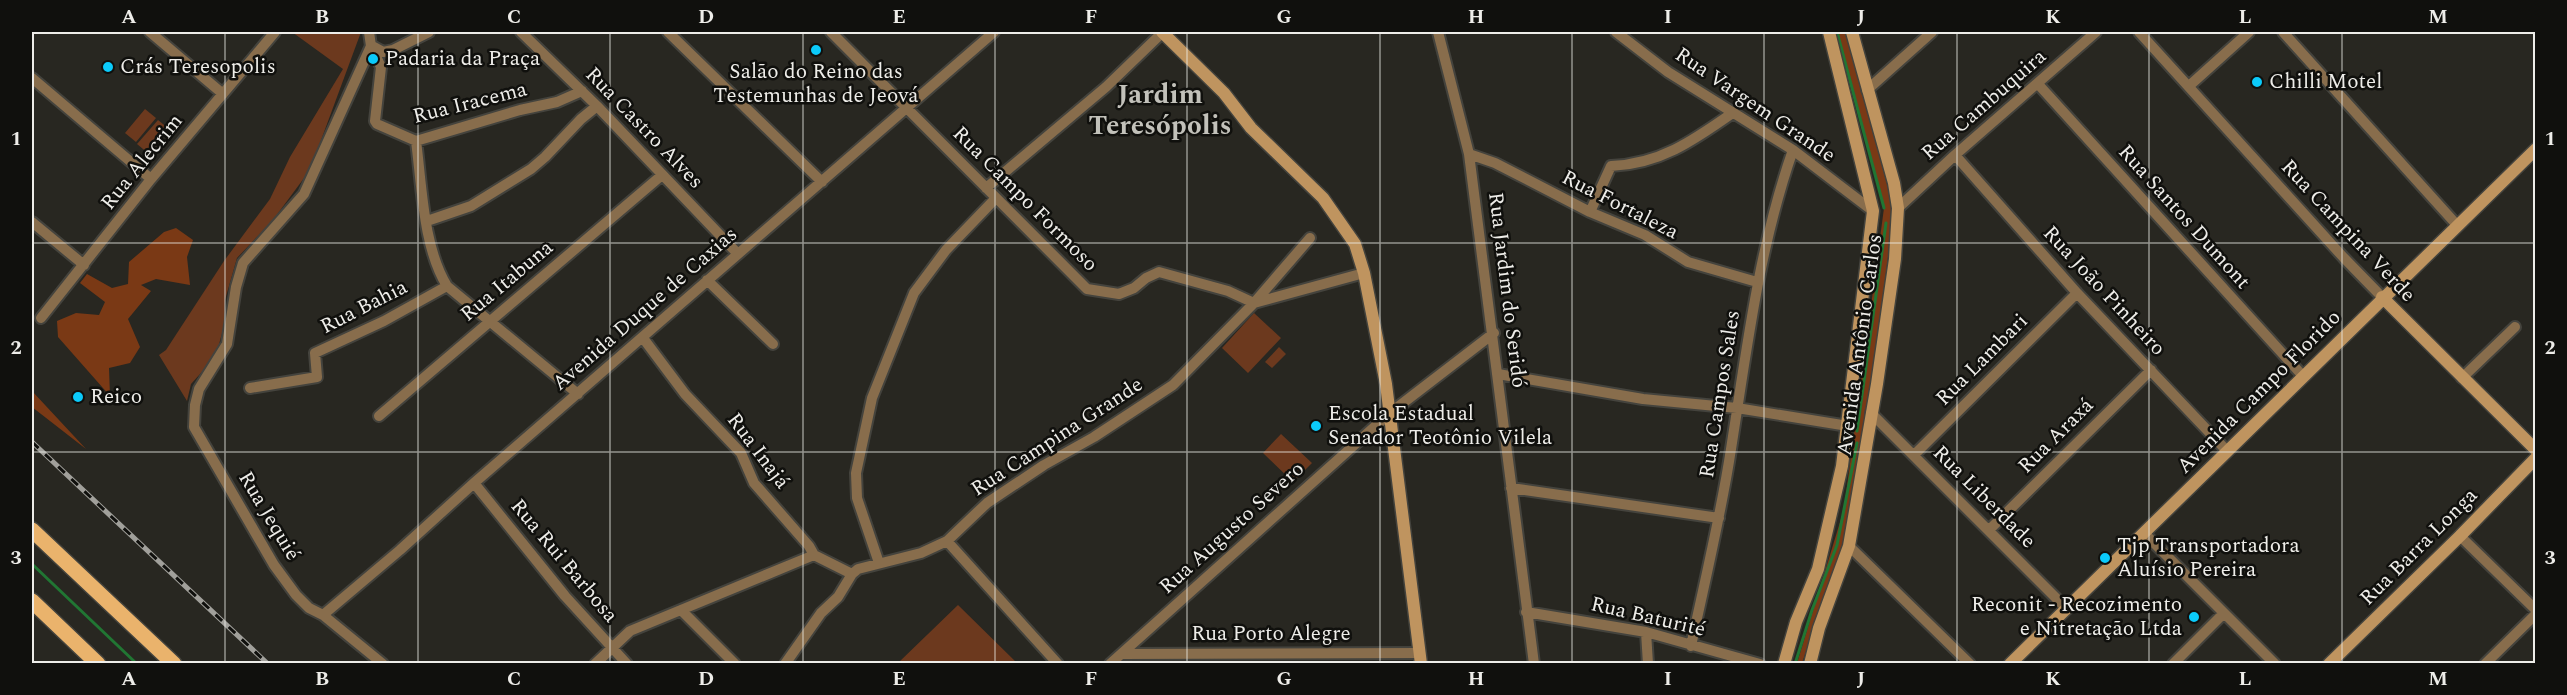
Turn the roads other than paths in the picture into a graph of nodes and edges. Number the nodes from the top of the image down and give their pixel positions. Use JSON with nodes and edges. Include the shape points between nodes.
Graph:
{"nodes":[{"id":1,"x":150,"y":32,"type":"edge"},
{"id":2,"x":275,"y":32,"type":"edge"},
{"id":3,"x":369,"y":32,"type":"edge"},
{"id":4,"x":429,"y":32,"type":"edge"},
{"id":5,"x":521,"y":32,"type":"edge"},
{"id":6,"x":669,"y":32,"type":"edge"},
{"id":7,"x":831,"y":32,"type":"edge"},
{"id":8,"x":993,"y":32,"type":"edge"},
{"id":9,"x":1163,"y":32,"type":"edge"},
{"id":10,"x":1437,"y":32,"type":"edge"},
{"id":11,"x":1616,"y":32,"type":"edge"},
{"id":12,"x":1829,"y":32,"type":"edge"},
{"id":13,"x":1852,"y":32,"type":"edge"},
{"id":14,"x":1932,"y":32,"type":"edge"},
{"id":15,"x":2096,"y":32,"type":"edge"},
{"id":16,"x":2141,"y":32,"type":"edge"},
{"id":17,"x":2249,"y":32,"type":"edge"},
{"id":18,"x":2283,"y":32,"type":"edge"},
{"id":19,"x":371,"y":46,"type":"junction"},
{"id":20,"x":32,"y":78,"type":"edge"},
{"id":21,"x":2038,"y":84,"type":"junction"},
{"id":22,"x":2189,"y":86,"type":"junction"},
{"id":23,"x":1867,"y":90,"type":"junction"},
{"id":24,"x":582,"y":91,"type":"junction"},
{"id":25,"x":223,"y":94,"type":"junction"},
{"id":26,"x":597,"y":106,"type":"junction"},
{"id":27,"x":907,"y":108,"type":"junction"},
{"id":28,"x":1734,"y":112,"type":"junction"},
{"id":29,"x":416,"y":141,"type":"junction"},
{"id":30,"x":2535,"y":148,"type":"edge"},
{"id":31,"x":1793,"y":150,"type":"junction"},
{"id":32,"x":1469,"y":154,"type":"junction"},
{"id":33,"x":1955,"y":155,"type":"junction"},
{"id":34,"x":662,"y":175,"type":"junction"},
{"id":35,"x":151,"y":179,"type":"junction"},
{"id":36,"x":822,"y":182,"type":"junction"},
{"id":37,"x":986,"y":188,"type":"junction"},
{"id":38,"x":996,"y":198,"type":"junction"},
{"id":39,"x":1898,"y":208,"type":"junction"},
{"id":40,"x":1873,"y":211,"type":"junction"},
{"id":41,"x":1590,"y":212,"type":"junction"},
{"id":42,"x":427,"y":221,"type":"junction"},
{"id":43,"x":32,"y":222,"type":"edge"},
{"id":44,"x":2456,"y":224,"type":"junction"},
{"id":45,"x":1310,"y":238,"type":"dead end"},
{"id":46,"x":737,"y":253,"type":"junction"},
{"id":47,"x":84,"y":266,"type":"junction"},
{"id":48,"x":1364,"y":273,"type":"junction"},
{"id":49,"x":706,"y":280,"type":"junction"},
{"id":50,"x":1757,"y":282,"type":"junction"},
{"id":51,"x":447,"y":286,"type":"junction"},
{"id":52,"x":2077,"y":293,"type":"junction"},
{"id":53,"x":2382,"y":297,"type":"junction"},
{"id":54,"x":1254,"y":303,"type":"junction"},
{"id":55,"x":41,"y":318,"type":"dead end"},
{"id":56,"x":491,"y":320,"type":"junction"},
{"id":57,"x":2515,"y":327,"type":"dead end"},
{"id":58,"x":1494,"y":333,"type":"junction"},
{"id":59,"x":643,"y":338,"type":"junction"},
{"id":60,"x":773,"y":344,"type":"dead end"},
{"id":61,"x":2151,"y":370,"type":"junction"},
{"id":62,"x":1498,"y":374,"type":"junction"},
{"id":63,"x":2302,"y":375,"type":"junction"},
{"id":64,"x":2462,"y":378,"type":"junction"},
{"id":65,"x":250,"y":388,"type":"dead end"},
{"id":66,"x":578,"y":394,"type":"junction"},
{"id":67,"x":1737,"y":408,"type":"junction"},
{"id":68,"x":1390,"y":413,"type":"junction"},
{"id":69,"x":1871,"y":413,"type":"junction"},
{"id":70,"x":379,"y":416,"type":"dead end"},
{"id":71,"x":1848,"y":426,"type":"junction"},
{"id":72,"x":2535,"y":450,"type":"edge"},
{"id":73,"x":2228,"y":452,"type":"junction"},
{"id":74,"x":1915,"y":454,"type":"junction"},
{"id":75,"x":2535,"y":458,"type":"edge"},
{"id":76,"x":474,"y":483,"type":"junction"},
{"id":77,"x":1511,"y":488,"type":"junction"},
{"id":78,"x":1719,"y":518,"type":"junction"},
{"id":79,"x":32,"y":530,"type":"edge"},
{"id":80,"x":1989,"y":530,"type":"junction"},
{"id":81,"x":2144,"y":533,"type":"junction"},
{"id":82,"x":2460,"y":536,"type":"junction"},
{"id":83,"x":947,"y":541,"type":"junction"},
{"id":84,"x":1849,"y":546,"type":"junction"},
{"id":85,"x":814,"y":555,"type":"junction"},
{"id":86,"x":879,"y":563,"type":"junction"},
{"id":87,"x":852,"y":574,"type":"junction"},
{"id":88,"x":32,"y":600,"type":"edge"},
{"id":89,"x":2067,"y":609,"type":"junction"},
{"id":90,"x":681,"y":610,"type":"junction"},
{"id":91,"x":1526,"y":612,"type":"junction"},
{"id":92,"x":2535,"y":612,"type":"edge"},
{"id":93,"x":2224,"y":613,"type":"junction"},
{"id":94,"x":323,"y":615,"type":"junction"},
{"id":95,"x":1646,"y":632,"type":"junction"},
{"id":96,"x":611,"y":646,"type":"junction"},
{"id":97,"x":1691,"y":646,"type":"junction"},
{"id":98,"x":1121,"y":654,"type":"junction"},
{"id":99,"x":1421,"y":658,"type":"edge"},
{"id":100,"x":98,"y":663,"type":"edge"},
{"id":101,"x":174,"y":663,"type":"edge"},
{"id":102,"x":383,"y":663,"type":"edge"},
{"id":103,"x":595,"y":663,"type":"edge"},
{"id":104,"x":627,"y":663,"type":"edge"},
{"id":105,"x":735,"y":663,"type":"edge"},
{"id":106,"x":785,"y":663,"type":"edge"},
{"id":107,"x":1058,"y":663,"type":"edge"},
{"id":108,"x":1110,"y":663,"type":"edge"},
{"id":109,"x":1534,"y":663,"type":"edge"},
{"id":110,"x":1648,"y":663,"type":"edge"},
{"id":111,"x":1760,"y":663,"type":"edge"},
{"id":112,"x":1784,"y":663,"type":"edge"},
{"id":113,"x":1809,"y":663,"type":"edge"},
{"id":114,"x":1970,"y":663,"type":"edge"},
{"id":115,"x":2010,"y":663,"type":"edge"},
{"id":116,"x":2173,"y":663,"type":"edge"},
{"id":117,"x":2275,"y":663,"type":"edge"},
{"id":118,"x":2329,"y":663,"type":"edge"},
{"id":119,"x":2485,"y":663,"type":"edge"}],
"edges":[{"from":1,"to":25,"type":"street"},
{"from":2,"to":25,"type":"street","name":"Rua Alecrim"},
{"from":3,"to":19,"type":"street"},
{"from":4,"to":19,"type":"street","via":[[393,50],[383,52]]},
{"from":5,"to":24,"type":"street","name":"Rua Castro Alves"},
{"from":6,"to":36,"type":"street"},
{"from":7,"to":27,"type":"street","name":"Rua Campo Formoso"},
{"from":8,"to":27,"type":"street","name":"Avenida Duque de Caxias"},
{"from":9,"to":37,"type":"street"},
{"from":9,"to":48,"type":"street","via":[[1224,93],[1251,128],[1323,198],[1355,244]]},
{"from":10,"to":32,"type":"street","name":"Rua Jardim do Seridó"},
{"from":11,"to":28,"type":"street","name":"Rua Vargem Grande","via":[[1668,72]]},
{"from":12,"to":40,"type":"street","name":"Avenida Antônio Carlos"},
{"from":13,"to":23,"type":"street","name":"Avenida Antônio Carlos"},
{"from":14,"to":23,"type":"street"},
{"from":15,"to":21,"type":"street","name":"Rua Cambuquira"},
{"from":16,"to":22,"type":"street","name":"Rua Campina Verde"},
{"from":17,"to":22,"type":"street"},
{"from":18,"to":44,"type":"street"},
{"from":19,"to":29,"type":"street","name":"Rua Iracema","via":[[381,67],[375,121]]},
{"from":19,"to":94,"type":"street","name":"Rua Jequié","via":[[304,194],[243,263],[230,337],[199,389],[195,405],[194,427],[274,565],[296,595]]},
{"from":20,"to":35,"type":"street"},
{"from":21,"to":33,"type":"street","name":"Rua Cambuquira"},
{"from":21,"to":63,"type":"street","name":"Rua Santos Dumont"},
{"from":22,"to":53,"type":"street","name":"Rua Campina Verde"},
{"from":23,"to":39,"type":"street","name":"Avenida Antônio Carlos"},
{"from":24,"to":26,"type":"street","name":"Rua Castro Alves"},
{"from":24,"to":29,"type":"street","name":"Rua Iracema","via":[[557,102]]},
{"from":25,"to":35,"type":"street","name":"Rua Alecrim"},
{"from":26,"to":34,"type":"street","name":"Rua Castro Alves"},
{"from":26,"to":42,"type":"street","via":[[531,169],[471,206]]},
{"from":27,"to":36,"type":"street","name":"Avenida Duque de Caxias"},
{"from":27,"to":37,"type":"street","name":"Rua Campo Formoso"},
{"from":28,"to":31,"type":"street","name":"Rua Vargem Grande"},
{"from":28,"to":41,"type":"street","via":[[1671,153],[1635,165],[1611,166]]},
{"from":29,"to":42,"type":"street"},
{"from":30,"to":44,"type":"street","name":"Avenida Campo Florido"},
{"from":31,"to":40,"type":"street","name":"Rua Vargem Grande"},
{"from":31,"to":50,"type":"street","name":"Rua Campos Sales","via":[[1780,186]]},
{"from":32,"to":41,"type":"street","name":"Rua Fortaleza","via":[[1495,163]]},
{"from":32,"to":58,"type":"street","name":"Rua Jardim do Seridó"},
{"from":33,"to":39,"type":"street","name":"Rua Cambuquira"},
{"from":33,"to":52,"type":"street","name":"Rua João Pinheiro"},
{"from":34,"to":46,"type":"street","name":"Rua Castro Alves"},
{"from":34,"to":56,"type":"street","name":"Rua Itabuna"},
{"from":35,"to":47,"type":"street","name":"Rua Alecrim"},
{"from":36,"to":46,"type":"street","name":"Avenida Duque de Caxias"},
{"from":37,"to":38,"type":"street","name":"Rua Campo Formoso"},
{"from":38,"to":54,"type":"street","name":"Rua Campo Formoso","via":[[1087,289],[1119,294],[1159,272],[1228,291]]},
{"from":38,"to":86,"type":"street","via":[[946,250],[914,293],[872,398],[856,472],[857,498]]},
{"from":39,"to":69,"type":"street","name":"Avenida Antônio Carlos","via":[[1895,259]]},
{"from":40,"to":71,"type":"street","name":"Avenida Antônio Carlos"},
{"from":41,"to":50,"type":"street","name":"Rua Fortaleza","via":[[1645,235],[1688,262]]},
{"from":42,"to":51,"type":"street","via":[[428,239]]},
{"from":43,"to":47,"type":"street"},
{"from":44,"to":53,"type":"street","name":"Avenida Campo Florido"},
{"from":45,"to":54,"type":"street","name":"Rua Campina Grande"},
{"from":46,"to":49,"type":"street","name":"Avenida Duque de Caxias"},
{"from":47,"to":55,"type":"street","name":"Rua Alecrim"},
{"from":48,"to":54,"type":"street"},
{"from":48,"to":68,"type":"street"},
{"from":49,"to":59,"type":"street","name":"Avenida Duque de Caxias"},
{"from":49,"to":60,"type":"street"},
{"from":50,"to":67,"type":"street","name":"Rua Campos Sales"},
{"from":51,"to":56,"type":"street"},
{"from":51,"to":65,"type":"street","name":"Rua Bahia","via":[[315,353],[317,377]]},
{"from":52,"to":61,"type":"street","name":"Rua João Pinheiro"},
{"from":52,"to":74,"type":"street","name":"Rua Lambari"},
{"from":53,"to":63,"type":"street","name":"Avenida Campo Florido"},
{"from":53,"to":64,"type":"street","name":"Rua Campina Verde"},
{"from":54,"to":83,"type":"street","name":"Rua Campina Grande","via":[[1173,385],[979,509]]},
{"from":56,"to":66,"type":"street"},
{"from":56,"to":70,"type":"street","name":"Rua Itabuna"},
{"from":57,"to":64,"type":"street"},
{"from":58,"to":62,"type":"street","name":"Rua Jardim do Seridó"},
{"from":58,"to":68,"type":"street","name":"Rua Augusto Severo"},
{"from":59,"to":66,"type":"street","name":"Avenida Duque de Caxias"},
{"from":59,"to":85,"type":"street","name":"Rua Inajá","via":[[678,385],[741,453],[754,483]]},
{"from":61,"to":73,"type":"street","name":"Rua João Pinheiro"},
{"from":61,"to":80,"type":"street","name":"Rua Araxá"},
{"from":62,"to":67,"type":"street","via":[[1643,399]]},
{"from":62,"to":77,"type":"street","name":"Rua Jardim do Seridó"},
{"from":63,"to":73,"type":"street","name":"Avenida Campo Florido"},
{"from":64,"to":72,"type":"street","name":"Rua Campina Verde"},
{"from":66,"to":76,"type":"street","name":"Avenida Duque de Caxias"},
{"from":67,"to":71,"type":"street"},
{"from":67,"to":78,"type":"street","name":"Rua Campos Sales"},
{"from":68,"to":98,"type":"street","name":"Rua Augusto Severo"},
{"from":68,"to":99,"type":"street"},
{"from":69,"to":74,"type":"street","name":"Rua Liberdade"},
{"from":69,"to":84,"type":"street","name":"Avenida Antônio Carlos"},
{"from":71,"to":112,"type":"street","name":"Avenida Antônio Carlos","via":[[1818,569]]},
{"from":73,"to":81,"type":"street","name":"Avenida Campo Florido"},
{"from":74,"to":80,"type":"street","name":"Rua Liberdade"},
{"from":75,"to":82,"type":"street","name":"Rua Barra Longa"},
{"from":76,"to":94,"type":"street","name":"Avenida Duque de Caxias"},
{"from":76,"to":96,"type":"street","name":"Rua Rui Barbosa","via":[[565,596]]},
{"from":77,"to":78,"type":"street"},
{"from":77,"to":91,"type":"street","name":"Rua Jardim do Seridó"},
{"from":78,"to":97,"type":"street","name":"Rua Campos Sales"},
{"from":79,"to":101,"type":"main road"},
{"from":80,"to":89,"type":"street","name":"Rua Liberdade"},
{"from":81,"to":89,"type":"street","name":"Avenida Campo Florido"},
{"from":81,"to":93,"type":"street"},
{"from":82,"to":92,"type":"street"},
{"from":82,"to":118,"type":"street","name":"Rua Barra Longa"},
{"from":83,"to":86,"type":"street","name":"Rua Campina Grande","via":[[921,553]]},
{"from":83,"to":107,"type":"street"},
{"from":84,"to":113,"type":"street","name":"Avenida Antônio Carlos"},
{"from":84,"to":114,"type":"street"},
{"from":85,"to":87,"type":"street","name":"Rua Inajá"},
{"from":85,"to":90,"type":"street"},
{"from":86,"to":87,"type":"street","name":"Rua Campina Grande"},
{"from":87,"to":106,"type":"street"},
{"from":88,"to":100,"type":"main road"},
{"from":89,"to":115,"type":"street","name":"Avenida Campo Florido"},
{"from":90,"to":96,"type":"street","via":[[630,631]]},
{"from":90,"to":105,"type":"street"},
{"from":91,"to":95,"type":"street","name":"Rua Baturité"},
{"from":91,"to":109,"type":"street","name":"Rua Jardim do Seridó"},
{"from":92,"to":119,"type":"street"},
{"from":93,"to":116,"type":"street"},
{"from":93,"to":117,"type":"street"},
{"from":94,"to":102,"type":"street","name":"Rua Jequié"},
{"from":95,"to":97,"type":"street","name":"Rua Baturité"},
{"from":95,"to":110,"type":"street"},
{"from":96,"to":103,"type":"street"},
{"from":96,"to":104,"type":"street","name":"Rua Rui Barbosa"},
{"from":97,"to":111,"type":"street","name":"Rua Baturité"},
{"from":98,"to":99,"type":"street","name":"Rua Porto Alegre"},
{"from":98,"to":108,"type":"street","name":"Rua Augusto Severo"}]}
